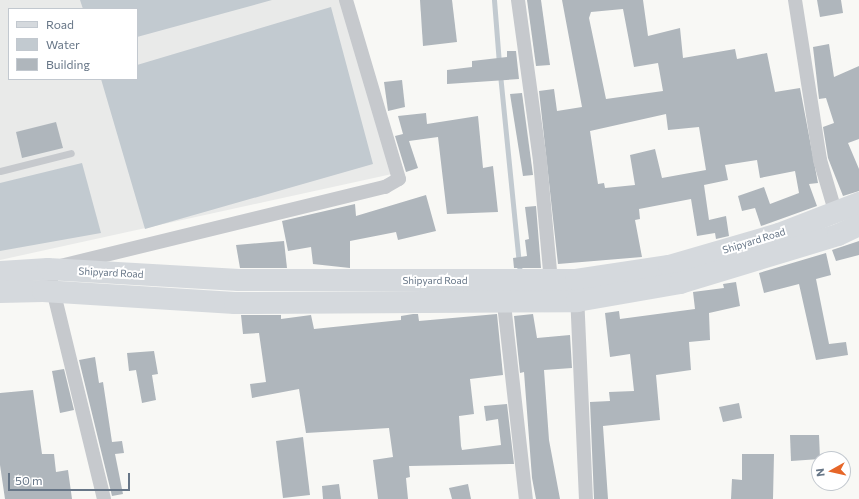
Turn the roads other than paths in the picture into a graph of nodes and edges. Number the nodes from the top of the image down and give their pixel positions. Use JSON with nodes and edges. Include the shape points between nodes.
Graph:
{"nodes":[{"id":1,"x":346,"y":0,"type":"edge"},
{"id":2,"x":518,"y":0,"type":"edge"},
{"id":3,"x":795,"y":0,"type":"edge"},
{"id":4,"x":71,"y":153,"type":"dead end"},
{"id":5,"x":0,"y":171,"type":"edge"},
{"id":6,"x":859,"y":203,"type":"edge"},
{"id":7,"x":836,"y":214,"type":"junction"},
{"id":8,"x":859,"y":225,"type":"edge"},
{"id":9,"x":48,"y":269,"type":"junction"},
{"id":10,"x":0,"y":272,"type":"edge"},
{"id":11,"x":551,"y":280,"type":"junction"},
{"id":12,"x":503,"y":281,"type":"junction"},
{"id":13,"x":577,"y":291,"type":"junction"},
{"id":14,"x":0,"y":292,"type":"edge"},
{"id":15,"x":56,"y":292,"type":"junction"},
{"id":16,"x":504,"y":303,"type":"junction"},
{"id":17,"x":104,"y":499,"type":"edge"},
{"id":18,"x":526,"y":499,"type":"edge"},
{"id":19,"x":586,"y":499,"type":"edge"}],
"edges":[{"from":1,"to":9,"type":"street","via":[[399,179],[385,187]]},
{"from":2,"to":11,"type":"street","via":[[540,161]]},
{"from":3,"to":7,"type":"street","via":[[820,160]]},
{"from":4,"to":5,"type":"lane"},
{"from":6,"to":7,"type":"main road","name":"Shipyard Road"},
{"from":7,"to":13,"type":"main road","name":"Shipyard Road","via":[[669,266]]},
{"from":8,"to":13,"type":"main road","name":"Shipyard Road","via":[[838,235],[680,283]]},
{"from":9,"to":10,"type":"main road","name":"Shipyard Road"},
{"from":9,"to":12,"type":"main road","name":"Shipyard Road","via":[[239,280]]},
{"from":9,"to":15,"type":"street"},
{"from":11,"to":12,"type":"main road","name":"Shipyard Road"},
{"from":11,"to":13,"type":"main road","name":"Shipyard Road"},
{"from":12,"to":16,"type":"street"},
{"from":13,"to":16,"type":"main road","name":"Shipyard Road"},
{"from":13,"to":19,"type":"street"},
{"from":14,"to":15,"type":"main road","name":"Shipyard Road"},
{"from":15,"to":16,"type":"main road","name":"Shipyard Road","via":[[235,304]]},
{"from":15,"to":17,"type":"street"},
{"from":16,"to":18,"type":"street"}]}
